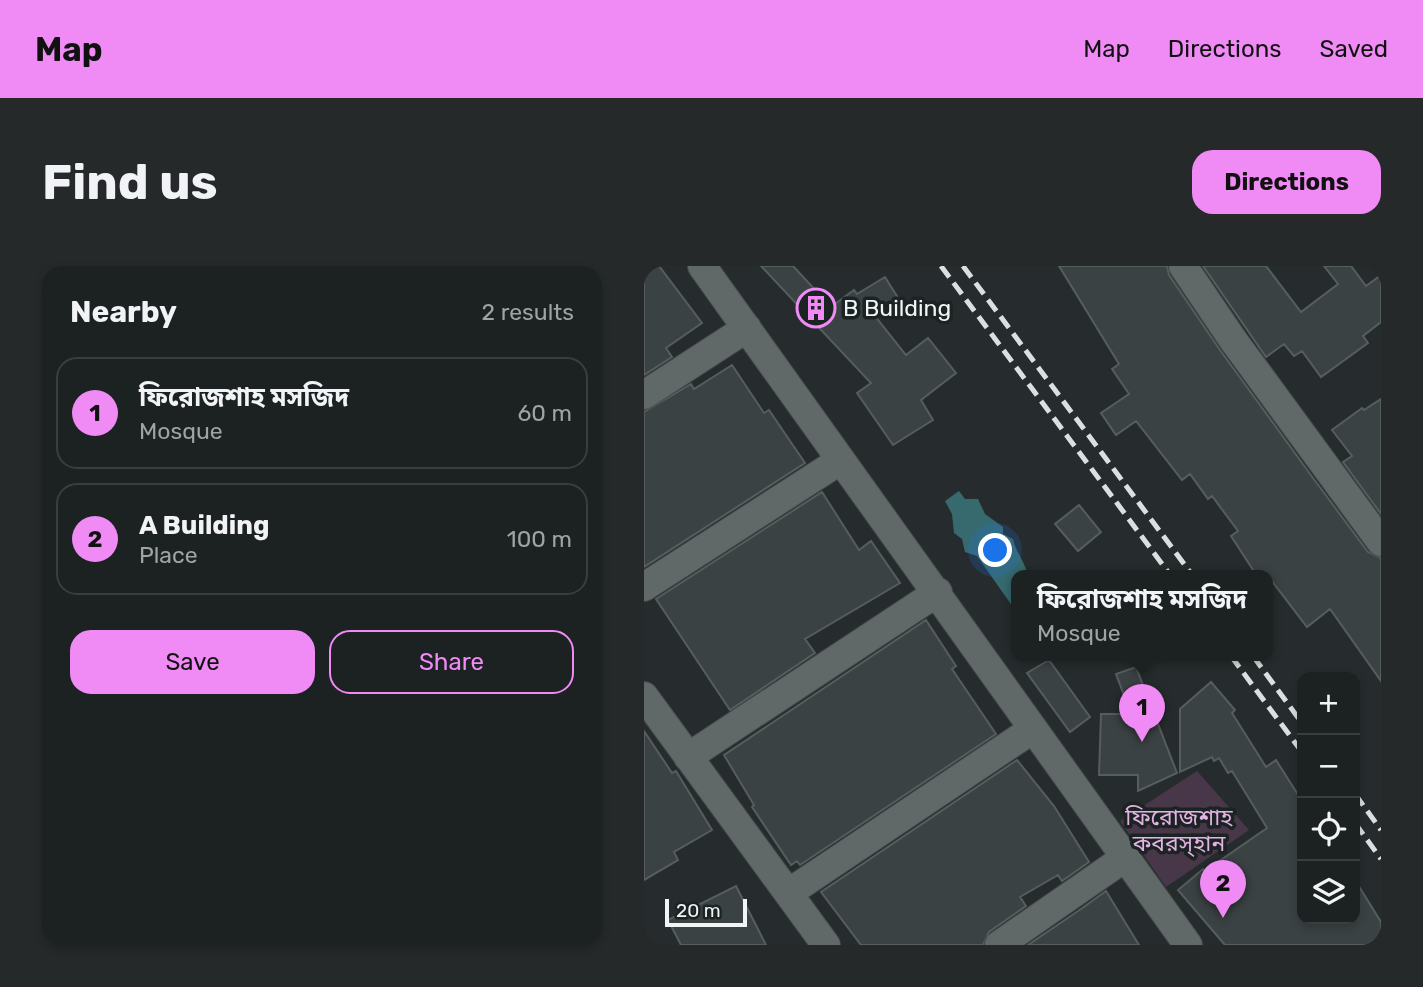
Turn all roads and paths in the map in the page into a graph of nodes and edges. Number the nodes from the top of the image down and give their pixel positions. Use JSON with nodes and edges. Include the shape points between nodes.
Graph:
{"nodes":[{"id":1,"x":702,"y":266,"type":"edge"},
{"id":2,"x":1182,"y":266,"type":"edge"},
{"id":3,"x":747,"y":328,"type":"junction"},
{"id":4,"x":644,"y":395,"type":"edge"},
{"id":5,"x":841,"y":460,"type":"junction"},
{"id":6,"x":1381,"y":542,"type":"edge"},
{"id":7,"x":644,"y":587,"type":"edge"},
{"id":8,"x":938,"y":592,"type":"junction"},
{"id":9,"x":644,"y":696,"type":"edge"},
{"id":10,"x":1033,"y":729,"type":"junction"},
{"id":11,"x":688,"y":757,"type":"junction"},
{"id":12,"x":1126,"y":857,"type":"junction"},
{"id":13,"x":790,"y":892,"type":"junction"},
{"id":14,"x":826,"y":945,"type":"edge"},
{"id":15,"x":999,"y":945,"type":"edge"},
{"id":16,"x":1188,"y":945,"type":"edge"}],
"edges":[{"from":1,"to":3,"type":"street"},
{"from":2,"to":6,"type":"street"},
{"from":3,"to":4,"type":"street"},
{"from":3,"to":5,"type":"street"},
{"from":5,"to":7,"type":"street"},
{"from":5,"to":8,"type":"street"},
{"from":8,"to":10,"type":"street"},
{"from":8,"to":11,"type":"street"},
{"from":9,"to":11,"type":"street"},
{"from":10,"to":12,"type":"street"},
{"from":10,"to":13,"type":"street"},
{"from":11,"to":13,"type":"street"},
{"from":12,"to":15,"type":"street"},
{"from":12,"to":16,"type":"street"},
{"from":13,"to":14,"type":"street"}]}
